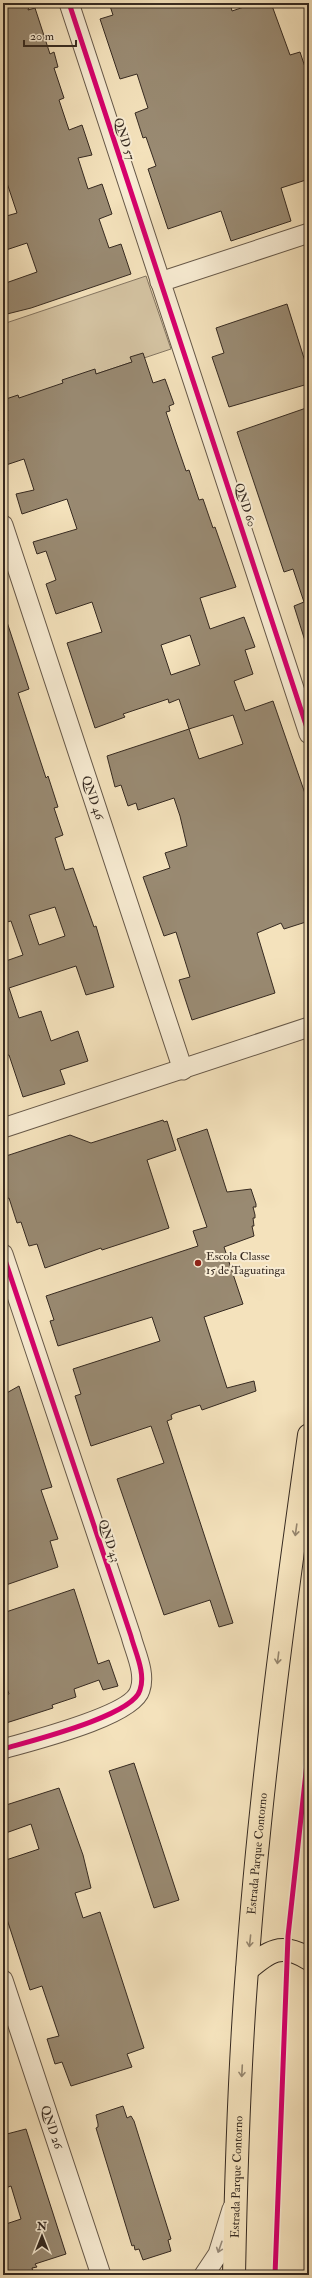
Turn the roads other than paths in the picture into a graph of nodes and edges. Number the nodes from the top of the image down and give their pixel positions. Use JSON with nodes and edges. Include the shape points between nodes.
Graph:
{"nodes":[{"id":1,"x":68,"y":3,"type":"edge"},
{"id":2,"x":309,"y":233,"type":"edge"},
{"id":3,"x":160,"y":282,"type":"junction"},
{"id":4,"x":3,"y":525,"type":"edge"},
{"id":5,"x":309,"y":734,"type":"edge"},
{"id":6,"x":309,"y":1027,"type":"edge"},
{"id":7,"x":182,"y":1070,"type":"junction"},
{"id":8,"x":3,"y":1128,"type":"edge"},
{"id":9,"x":3,"y":1254,"type":"edge"},
{"id":10,"x":309,"y":1436,"type":"edge"},
{"id":11,"x":3,"y":1749,"type":"edge"},
{"id":12,"x":309,"y":1959,"type":"edge"},
{"id":13,"x":247,"y":1970,"type":"junction"},
{"id":14,"x":3,"y":1980,"type":"edge"},
{"id":15,"x":236,"y":2196,"type":"junction"},
{"id":16,"x":100,"y":2275,"type":"edge"},
{"id":17,"x":204,"y":2275,"type":"edge"},
{"id":18,"x":234,"y":2275,"type":"edge"}],
"edges":[{"from":1,"to":3,"type":"street","name":"QND 57"},
{"from":2,"to":3,"type":"street"},
{"from":3,"to":5,"type":"street","name":"QND 60"},
{"from":4,"to":7,"type":"street","name":"QND 46"},
{"from":6,"to":7,"type":"street"},
{"from":7,"to":8,"type":"street"},
{"from":9,"to":11,"type":"street","name":"QND 43","via":[[131,1636],[142,1680],[138,1695],[120,1709],[98,1719]]},
{"from":10,"to":13,"type":"highway","name":"Estrada Parque Contorno","one_way":true,"via":[[277,1666]]},
{"from":12,"to":13,"type":"highway","via":[[288,1950],[276,1950],[263,1956]]},
{"from":13,"to":15,"type":"highway","name":"Estrada Parque Contorno","one_way":true},
{"from":14,"to":16,"type":"street","name":"QND 26"},
{"from":15,"to":17,"type":"street","one_way":true,"via":[[218,2254]]},
{"from":15,"to":18,"type":"highway","name":"Estrada Parque Contorno"}]}
